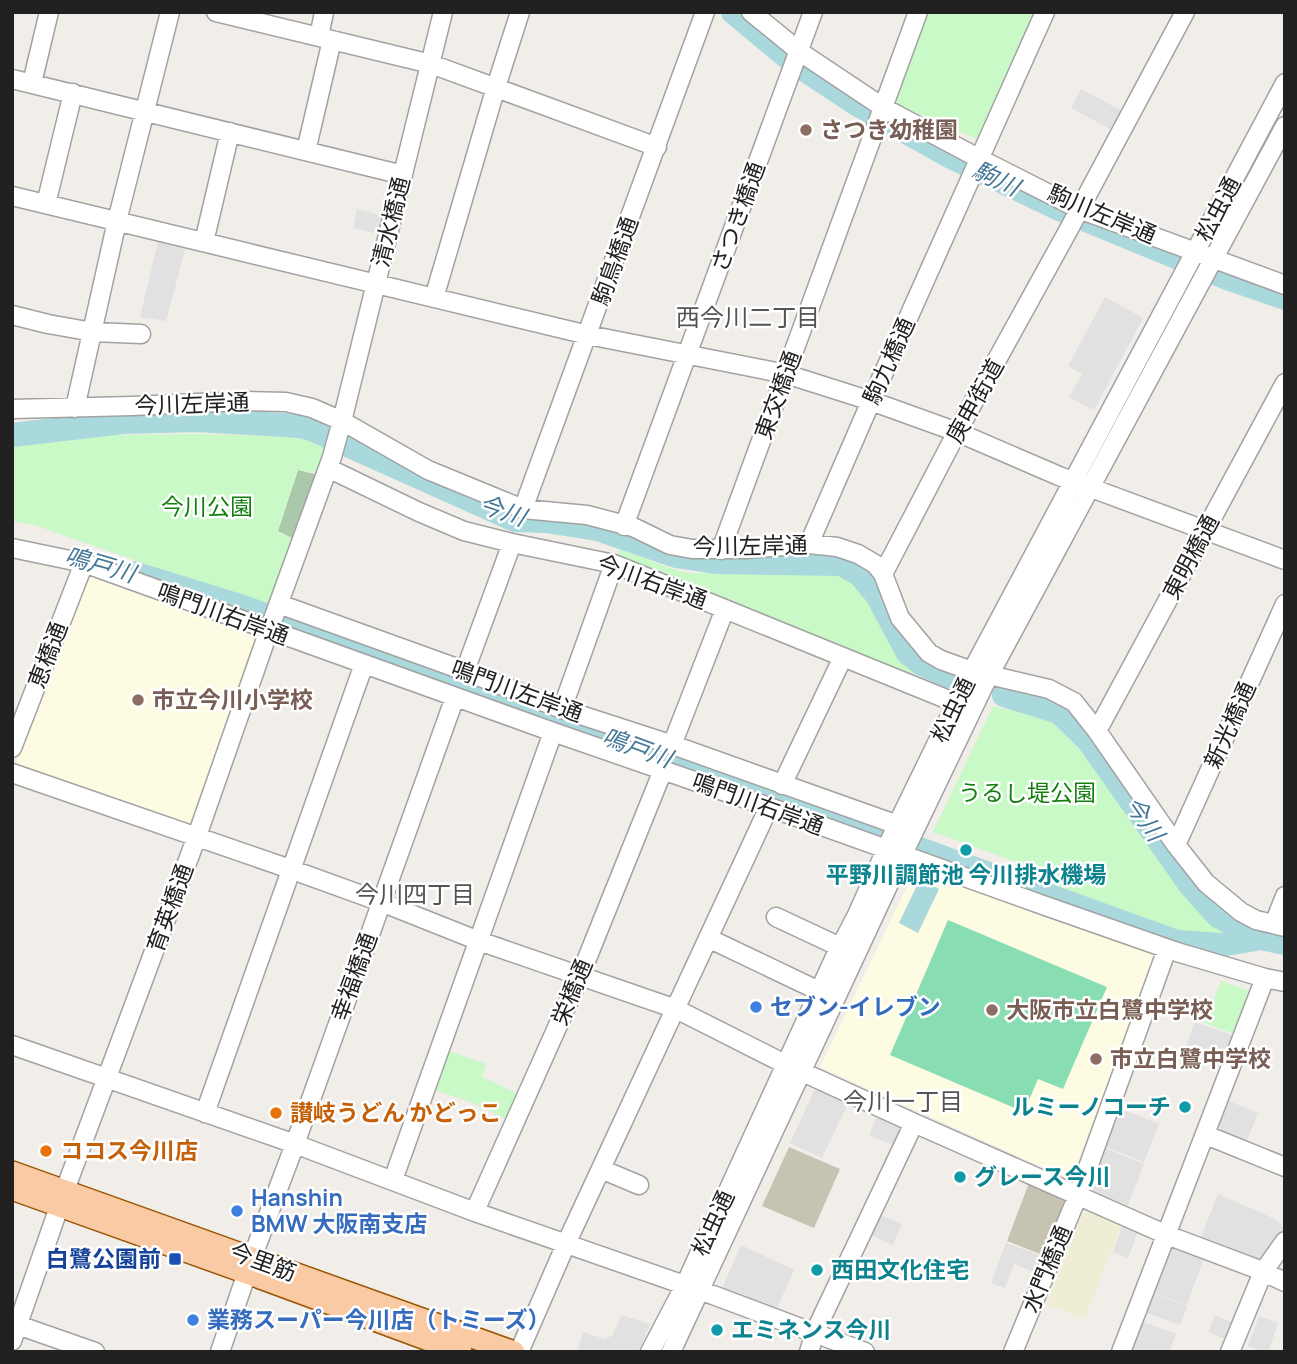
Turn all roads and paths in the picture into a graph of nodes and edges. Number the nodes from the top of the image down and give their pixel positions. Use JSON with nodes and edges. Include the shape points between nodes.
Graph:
{"nodes":[{"id":1,"x":48,"y":12,"type":"edge"},
{"id":2,"x":170,"y":12,"type":"edge"},
{"id":3,"x":324,"y":12,"type":"edge"},
{"id":4,"x":443,"y":12,"type":"edge"},
{"id":5,"x":520,"y":12,"type":"edge"},
{"id":6,"x":705,"y":12,"type":"edge"},
{"id":7,"x":751,"y":12,"type":"edge"},
{"id":8,"x":813,"y":12,"type":"edge"},
{"id":9,"x":918,"y":12,"type":"edge"},
{"id":10,"x":1045,"y":12,"type":"edge"},
{"id":11,"x":1185,"y":12,"type":"edge"},
{"id":12,"x":224,"y":13,"type":"edge"},
{"id":13,"x":325,"y":38,"type":"junction"},
{"id":14,"x":797,"y":59,"type":"junction"},
{"id":15,"x":431,"y":64,"type":"junction"},
{"id":16,"x":12,"y":79,"type":"edge"},
{"id":17,"x":32,"y":83,"type":"junction"},
{"id":18,"x":1285,"y":83,"type":"edge"},
{"id":19,"x":496,"y":87,"type":"junction"},
{"id":20,"x":73,"y":93,"type":"junction"},
{"id":21,"x":145,"y":111,"type":"junction"},
{"id":22,"x":881,"y":115,"type":"junction"},
{"id":23,"x":1285,"y":126,"type":"edge"},
{"id":24,"x":230,"y":132,"type":"junction"},
{"id":25,"x":657,"y":147,"type":"junction"},
{"id":26,"x":306,"y":150,"type":"junction"},
{"id":27,"x":980,"y":159,"type":"junction"},
{"id":28,"x":403,"y":174,"type":"junction"},
{"id":29,"x":12,"y":196,"type":"edge"},
{"id":30,"x":46,"y":204,"type":"junction"},
{"id":31,"x":1079,"y":209,"type":"junction"},
{"id":32,"x":117,"y":221,"type":"junction"},
{"id":33,"x":204,"y":242,"type":"junction"},
{"id":34,"x":1191,"y":259,"type":"junction"},
{"id":35,"x":1209,"y":266,"type":"junction"},
{"id":36,"x":376,"y":285,"type":"junction"},
{"id":37,"x":1285,"y":285,"type":"edge"},
{"id":38,"x":434,"y":298,"type":"junction"},
{"id":39,"x":12,"y":315,"type":"edge"},
{"id":40,"x":93,"y":332,"type":"junction"},
{"id":41,"x":141,"y":334,"type":"dead end"},
{"id":42,"x":588,"y":335,"type":"junction"},
{"id":43,"x":687,"y":354,"type":"junction"},
{"id":44,"x":786,"y":374,"type":"junction"},
{"id":45,"x":1285,"y":383,"type":"edge"},
{"id":46,"x":871,"y":401,"type":"junction"},
{"id":47,"x":75,"y":408,"type":"junction"},
{"id":48,"x":12,"y":409,"type":"edge"},
{"id":49,"x":957,"y":432,"type":"junction"},
{"id":50,"x":339,"y":433,"type":"junction"},
{"id":51,"x":328,"y":468,"type":"junction"},
{"id":52,"x":1073,"y":481,"type":"junction"},
{"id":53,"x":1091,"y":488,"type":"junction"},
{"id":54,"x":523,"y":509,"type":"junction"},
{"id":55,"x":624,"y":526,"type":"junction"},
{"id":56,"x":1206,"y":530,"type":"junction"},
{"id":57,"x":512,"y":543,"type":"junction"},
{"id":58,"x":808,"y":544,"type":"junction"},
{"id":59,"x":12,"y":548,"type":"edge"},
{"id":60,"x":721,"y":550,"type":"junction"},
{"id":61,"x":1285,"y":560,"type":"edge"},
{"id":62,"x":84,"y":563,"type":"junction"},
{"id":63,"x":614,"y":564,"type":"junction"},
{"id":64,"x":883,"y":574,"type":"junction"},
{"id":65,"x":1285,"y":604,"type":"edge"},
{"id":66,"x":725,"y":608,"type":"junction"},
{"id":67,"x":274,"y":617,"type":"junction"},
{"id":68,"x":843,"y":657,"type":"junction"},
{"id":69,"x":364,"y":664,"type":"junction"},
{"id":70,"x":465,"y":671,"type":"junction"},
{"id":71,"x":981,"y":673,"type":"junction"},
{"id":72,"x":455,"y":697,"type":"junction"},
{"id":73,"x":965,"y":706,"type":"junction"},
{"id":74,"x":562,"y":709,"type":"junction"},
{"id":75,"x":1097,"y":731,"type":"junction"},
{"id":76,"x":553,"y":732,"type":"junction"},
{"id":77,"x":672,"y":745,"type":"junction"},
{"id":78,"x":12,"y":748,"type":"edge"},
{"id":79,"x":663,"y":770,"type":"junction"},
{"id":80,"x":12,"y":773,"type":"edge"},
{"id":81,"x":782,"y":785,"type":"junction"},
{"id":82,"x":769,"y":807,"type":"junction"},
{"id":83,"x":905,"y":828,"type":"junction"},
{"id":84,"x":197,"y":836,"type":"junction"},
{"id":85,"x":1176,"y":845,"type":"junction"},
{"id":86,"x":894,"y":852,"type":"junction"},
{"id":87,"x":290,"y":869,"type":"junction"},
{"id":88,"x":1285,"y":896,"type":"edge"},
{"id":89,"x":381,"y":902,"type":"junction"},
{"id":90,"x":776,"y":917,"type":"dead end"},
{"id":91,"x":1279,"y":926,"type":"edge"},
{"id":92,"x":708,"y":938,"type":"junction"},
{"id":93,"x":479,"y":941,"type":"junction"},
{"id":94,"x":840,"y":947,"type":"junction"},
{"id":95,"x":1167,"y":948,"type":"junction"},
{"id":96,"x":580,"y":976,"type":"junction"},
{"id":97,"x":1265,"y":978,"type":"junction"},
{"id":98,"x":1285,"y":982,"type":"edge"},
{"id":99,"x":819,"y":991,"type":"junction"},
{"id":100,"x":676,"y":1009,"type":"junction"},
{"id":101,"x":12,"y":1045,"type":"edge"},
{"id":102,"x":793,"y":1068,"type":"junction"},
{"id":103,"x":107,"y":1078,"type":"junction"},
{"id":104,"x":205,"y":1113,"type":"junction"},
{"id":105,"x":914,"y":1123,"type":"junction"},
{"id":106,"x":1206,"y":1135,"type":"junction"},
{"id":107,"x":295,"y":1144,"type":"junction"},
{"id":108,"x":1285,"y":1167,"type":"edge"},
{"id":109,"x":601,"y":1169,"type":"junction"},
{"id":110,"x":12,"y":1172,"type":"edge"},
{"id":111,"x":393,"y":1181,"type":"junction"},
{"id":112,"x":639,"y":1185,"type":"dead end"},
{"id":113,"x":12,"y":1189,"type":"edge"},
{"id":114,"x":1078,"y":1195,"type":"junction"},
{"id":115,"x":62,"y":1198,"type":"junction"},
{"id":116,"x":475,"y":1211,"type":"junction"},
{"id":117,"x":1167,"y":1235,"type":"junction"},
{"id":118,"x":1285,"y":1241,"type":"edge"},
{"id":119,"x":566,"y":1244,"type":"junction"},
{"id":120,"x":250,"y":1265,"type":"junction"},
{"id":121,"x":1263,"y":1272,"type":"junction"},
{"id":122,"x":1285,"y":1282,"type":"edge"},
{"id":123,"x":693,"y":1288,"type":"junction"},
{"id":124,"x":14,"y":1330,"type":"edge"},
{"id":125,"x":815,"y":1332,"type":"junction"},
{"id":126,"x":95,"y":1352,"type":"edge"},
{"id":127,"x":220,"y":1352,"type":"edge"},
{"id":128,"x":461,"y":1352,"type":"edge"},
{"id":129,"x":516,"y":1352,"type":"edge"},
{"id":130,"x":650,"y":1352,"type":"edge"},
{"id":131,"x":671,"y":1352,"type":"edge"},
{"id":132,"x":809,"y":1352,"type":"edge"},
{"id":133,"x":865,"y":1352,"type":"edge"},
{"id":134,"x":1013,"y":1352,"type":"edge"},
{"id":135,"x":1121,"y":1352,"type":"edge"},
{"id":136,"x":1230,"y":1352,"type":"edge"}],
"edges":[{"from":1,"to":17,"type":"street"},
{"from":2,"to":21,"type":"street"},
{"from":3,"to":13,"type":"street"},
{"from":4,"to":15,"type":"street","name":"清水橋通"},
{"from":5,"to":19,"type":"street"},
{"from":6,"to":25,"type":"street","name":"駒鳥橋通"},
{"from":7,"to":14,"type":"street","name":"駒川左岸通"},
{"from":8,"to":14,"type":"street","name":"さつき橋通"},
{"from":9,"to":22,"type":"street","name":"東交橋通"},
{"from":10,"to":27,"type":"street"},
{"from":11,"to":31,"type":"street"},
{"from":12,"to":13,"type":"street"},
{"from":13,"to":15,"type":"street"},
{"from":13,"to":26,"type":"street"},
{"from":14,"to":22,"type":"street","name":"駒川左岸通"},
{"from":14,"to":43,"type":"street","name":"さつき橋通"},
{"from":15,"to":19,"type":"street"},
{"from":15,"to":28,"type":"street","name":"清水橋通"},
{"from":16,"to":17,"type":"street"},
{"from":17,"to":20,"type":"street"},
{"from":18,"to":34,"type":"street","name":"松虫通"},
{"from":19,"to":25,"type":"street"},
{"from":19,"to":38,"type":"street"},
{"from":20,"to":21,"type":"street"},
{"from":20,"to":30,"type":"street"},
{"from":21,"to":24,"type":"street"},
{"from":21,"to":32,"type":"street"},
{"from":22,"to":27,"type":"street","name":"駒川左岸通"},
{"from":22,"to":44,"type":"street","name":"東交橋通"},
{"from":23,"to":35,"type":"street","name":"松虫通"},
{"from":24,"to":26,"type":"street"},
{"from":24,"to":33,"type":"street"},
{"from":25,"to":42,"type":"street","name":"駒鳥橋通"},
{"from":26,"to":28,"type":"street"},
{"from":27,"to":31,"type":"street","name":"駒川左岸通"},
{"from":27,"to":46,"type":"street","name":"駒九橋通"},
{"from":28,"to":36,"type":"street","name":"清水橋通"},
{"from":29,"to":30,"type":"street"},
{"from":30,"to":32,"type":"street"},
{"from":31,"to":34,"type":"street","name":"駒川左岸通"},
{"from":31,"to":49,"type":"street","name":"庚申街道"},
{"from":32,"to":33,"type":"street"},
{"from":32,"to":40,"type":"street"},
{"from":33,"to":36,"type":"street"},
{"from":34,"to":35,"type":"street","name":"駒川左岸通"},
{"from":34,"to":52,"type":"street","name":"松虫通"},
{"from":35,"to":37,"type":"street","name":"駒川左岸通"},
{"from":35,"to":53,"type":"street","name":"松虫通"},
{"from":36,"to":38,"type":"street"},
{"from":36,"to":50,"type":"street","name":"清水橋通"},
{"from":38,"to":42,"type":"street"},
{"from":39,"to":40,"type":"street"},
{"from":40,"to":41,"type":"street"},
{"from":40,"to":47,"type":"street"},
{"from":42,"to":43,"type":"street"},
{"from":42,"to":54,"type":"street","name":"駒鳥橋通"},
{"from":43,"to":44,"type":"street"},
{"from":43,"to":55,"type":"street","name":"さつき橋通"},
{"from":44,"to":46,"type":"street"},
{"from":44,"to":60,"type":"street","name":"東交橋通"},
{"from":45,"to":56,"type":"street","name":"東明橋通"},
{"from":46,"to":49,"type":"street"},
{"from":46,"to":58,"type":"street","name":"駒九橋通"},
{"from":47,"to":48,"type":"street"},
{"from":47,"to":50,"type":"street","name":"今川左岸通","via":[[286,402],[312,408]]},
{"from":49,"to":52,"type":"street"},
{"from":49,"to":64,"type":"street","name":"庚申街道"},
{"from":50,"to":51,"type":"street","name":"育英橋通"},
{"from":50,"to":54,"type":"street","name":"今川左岸通"},
{"from":51,"to":57,"type":"street","name":"今川右岸通","via":[[464,531]]},
{"from":51,"to":67,"type":"street","name":"育英橋通"},
{"from":52,"to":53,"type":"street"},
{"from":52,"to":71,"type":"street","name":"松虫通"},
{"from":53,"to":56,"type":"street"},
{"from":53,"to":71,"type":"street","name":"松虫通"},
{"from":54,"to":55,"type":"street","name":"今川左岸通","via":[[587,514]]},
{"from":55,"to":60,"type":"street","name":"今川左岸通","via":[[670,545]]},
{"from":56,"to":61,"type":"street"},
{"from":56,"to":75,"type":"street","name":"東明橋通"},
{"from":57,"to":63,"type":"street","name":"今川右岸通"},
{"from":57,"to":70,"type":"street"},
{"from":58,"to":60,"type":"street","name":"今川左岸通"},
{"from":58,"to":64,"type":"street","name":"今川左岸通","via":[[858,554]]},
{"from":59,"to":62,"type":"street","name":"鳴門川右岸通"},
{"from":62,"to":67,"type":"street","name":"鳴門川右岸通"},
{"from":62,"to":78,"type":"street","name":"恵橋通"},
{"from":63,"to":66,"type":"street","name":"今川右岸通"},
{"from":63,"to":74,"type":"street"},
{"from":64,"to":71,"type":"street","via":[[900,618],[929,653]]},
{"from":65,"to":85,"type":"street","name":"新光橋通"},
{"from":66,"to":68,"type":"street","name":"今川右岸通"},
{"from":66,"to":77,"type":"street"},
{"from":67,"to":69,"type":"street","name":"鳴門川右岸通"},
{"from":67,"to":70,"type":"street","name":"鳴門川左岸通"},
{"from":67,"to":84,"type":"street","name":"育英橋通"},
{"from":68,"to":73,"type":"street","name":"今川右岸通"},
{"from":68,"to":81,"type":"street"},
{"from":69,"to":72,"type":"street","name":"鳴門川右岸通"},
{"from":69,"to":87,"type":"street"},
{"from":70,"to":74,"type":"street","name":"鳴門川左岸通"},
{"from":71,"to":73,"type":"street","name":"松虫通"},
{"from":71,"to":75,"type":"street","via":[[1063,695]]},
{"from":72,"to":76,"type":"street","name":"鳴門川右岸通"},
{"from":72,"to":89,"type":"street","name":"幸福橋通"},
{"from":73,"to":83,"type":"street","name":"松虫通"},
{"from":74,"to":77,"type":"street","name":"鳴門川左岸通"},
{"from":75,"to":85,"type":"street"},
{"from":76,"to":79,"type":"street","name":"鳴門川右岸通"},
{"from":76,"to":93,"type":"street"},
{"from":77,"to":81,"type":"street","name":"鳴門川左岸通"},
{"from":79,"to":82,"type":"street","name":"鳴門川右岸通"},
{"from":79,"to":96,"type":"street","name":"栄橋通"},
{"from":80,"to":84,"type":"street"},
{"from":81,"to":83,"type":"street","name":"鳴門川左岸通"},
{"from":82,"to":86,"type":"street","name":"鳴門川右岸通"},
{"from":82,"to":92,"type":"street"},
{"from":83,"to":86,"type":"street","name":"松虫通"},
{"from":84,"to":87,"type":"street"},
{"from":84,"to":103,"type":"street","name":"育英橋通"},
{"from":85,"to":91,"type":"street","via":[[1206,883],[1241,912]]},
{"from":86,"to":94,"type":"street","name":"松虫通"},
{"from":86,"to":95,"type":"street","name":"鳴門川右岸通"},
{"from":86,"to":102,"type":"street","name":"松虫通"},
{"from":87,"to":89,"type":"street"},
{"from":87,"to":104,"type":"street"},
{"from":88,"to":91,"type":"street"},
{"from":89,"to":93,"type":"street"},
{"from":89,"to":107,"type":"street","name":"幸福橋通"},
{"from":90,"to":94,"type":"street"},
{"from":92,"to":99,"type":"street"},
{"from":92,"to":100,"type":"street"},
{"from":93,"to":96,"type":"street"},
{"from":93,"to":111,"type":"street"},
{"from":94,"to":99,"type":"street","name":"松虫通"},
{"from":95,"to":97,"type":"street","name":"鳴門川右岸通"},
{"from":95,"to":114,"type":"street","name":"水門橋通"},
{"from":96,"to":100,"type":"street"},
{"from":96,"to":116,"type":"street","name":"栄橋通"},
{"from":97,"to":98,"type":"street"},
{"from":97,"to":106,"type":"street"},
{"from":99,"to":102,"type":"street","name":"松虫通"},
{"from":100,"to":102,"type":"street"},
{"from":100,"to":109,"type":"street"},
{"from":101,"to":103,"type":"street"},
{"from":102,"to":105,"type":"street"},
{"from":102,"to":123,"type":"street","name":"松虫通"},
{"from":103,"to":104,"type":"street"},
{"from":103,"to":115,"type":"street","name":"育英橋通"},
{"from":104,"to":107,"type":"street"},
{"from":105,"to":114,"type":"street"},
{"from":105,"to":125,"type":"street"},
{"from":106,"to":108,"type":"street"},
{"from":106,"to":117,"type":"street"},
{"from":107,"to":111,"type":"street"},
{"from":107,"to":120,"type":"street","name":"幸福橋通"},
{"from":109,"to":112,"type":"street"},
{"from":109,"to":119,"type":"street"},
{"from":110,"to":115,"type":"main road","name":"今里筋"},
{"from":111,"to":116,"type":"street"},
{"from":113,"to":115,"type":"main road","name":"今里筋"},
{"from":114,"to":117,"type":"street"},
{"from":114,"to":134,"type":"street","name":"水門橋通"},
{"from":115,"to":120,"type":"main road","name":"今里筋"},
{"from":115,"to":124,"type":"street","name":"育英橋通"},
{"from":116,"to":119,"type":"street"},
{"from":117,"to":121,"type":"street"},
{"from":117,"to":135,"type":"street"},
{"from":118,"to":121,"type":"street"},
{"from":119,"to":123,"type":"street"},
{"from":119,"to":129,"type":"street"},
{"from":120,"to":127,"type":"street","name":"幸福橋通"},
{"from":120,"to":128,"type":"main road","name":"今里筋"},
{"from":120,"to":129,"type":"main road","name":"今里筋"},
{"from":121,"to":122,"type":"street"},
{"from":121,"to":136,"type":"street"},
{"from":123,"to":125,"type":"street"},
{"from":123,"to":130,"type":"street","name":"松虫通"},
{"from":123,"to":131,"type":"street","name":"松虫通"},
{"from":124,"to":126,"type":"street"},
{"from":125,"to":132,"type":"street"},
{"from":125,"to":133,"type":"street"}]}
